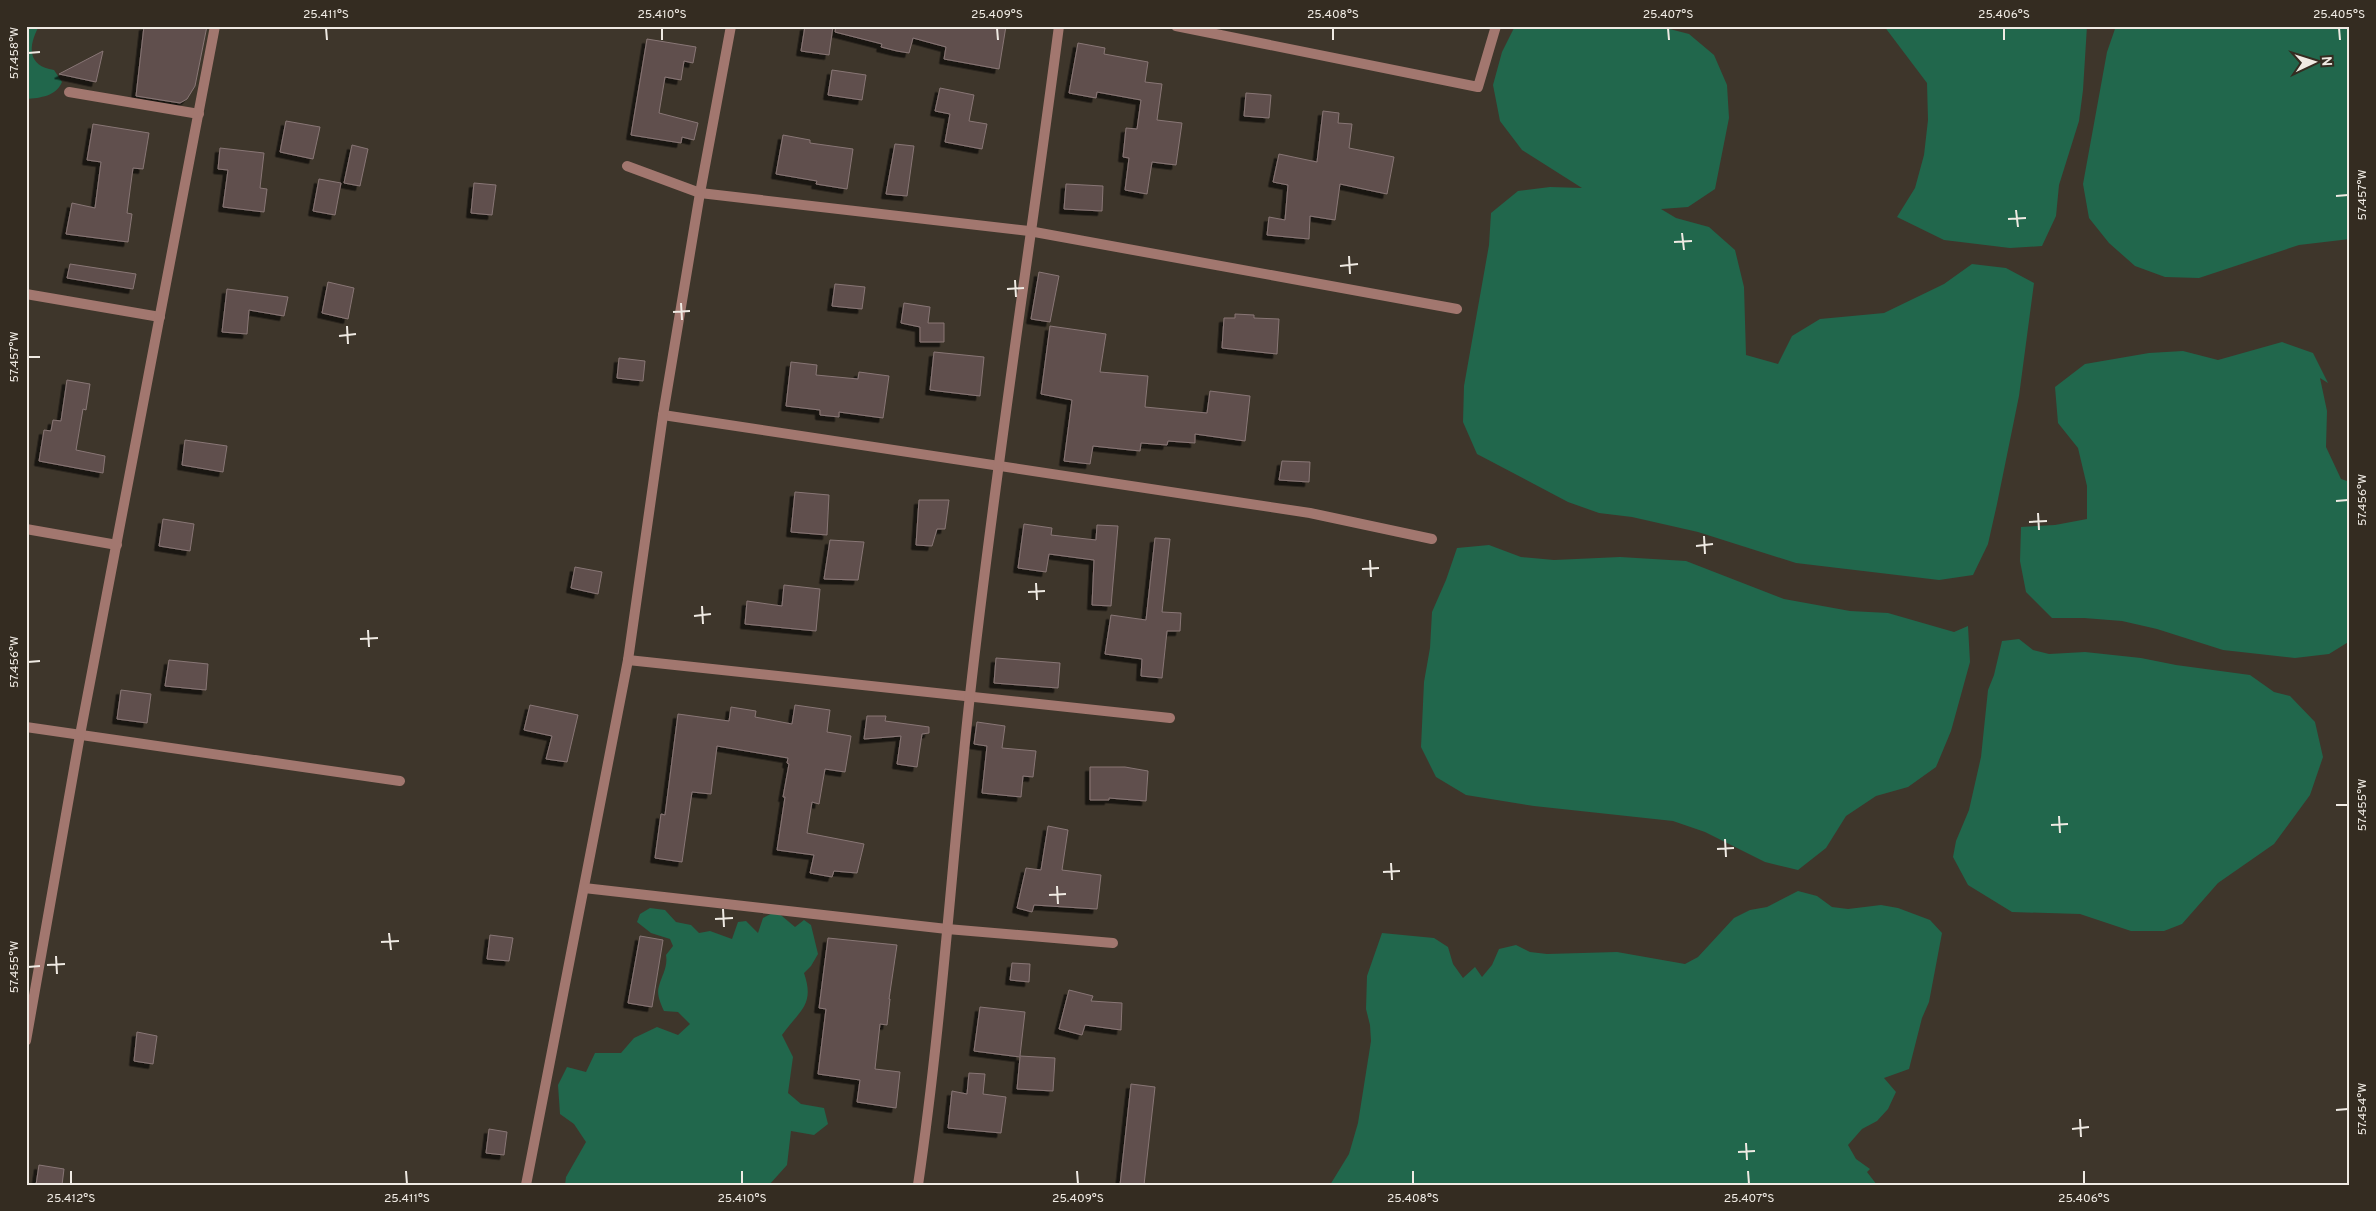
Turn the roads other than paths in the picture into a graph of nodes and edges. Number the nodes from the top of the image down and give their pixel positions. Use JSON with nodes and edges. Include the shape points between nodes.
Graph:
{"nodes":[{"id":1,"x":215,"y":26,"type":"edge"},
{"id":2,"x":731,"y":26,"type":"edge"},
{"id":3,"x":1059,"y":26,"type":"edge"},
{"id":4,"x":1176,"y":26,"type":"edge"},
{"id":5,"x":1496,"y":26,"type":"edge"},
{"id":6,"x":69,"y":92,"type":"dead end"},
{"id":7,"x":199,"y":114,"type":"junction"},
{"id":8,"x":627,"y":166,"type":"dead end"},
{"id":9,"x":700,"y":193,"type":"junction"},
{"id":10,"x":1029,"y":231,"type":"junction"},
{"id":11,"x":26,"y":294,"type":"edge"},
{"id":12,"x":1457,"y":309,"type":"dead end"},
{"id":13,"x":160,"y":317,"type":"junction"},
{"id":14,"x":663,"y":415,"type":"junction"},
{"id":15,"x":998,"y":465,"type":"junction"},
{"id":16,"x":26,"y":529,"type":"edge"},
{"id":17,"x":1432,"y":539,"type":"dead end"},
{"id":18,"x":117,"y":545,"type":"junction"},
{"id":19,"x":628,"y":660,"type":"junction"},
{"id":20,"x":970,"y":697,"type":"junction"},
{"id":21,"x":1170,"y":718,"type":"dead end"},
{"id":22,"x":26,"y":727,"type":"edge"},
{"id":23,"x":80,"y":735,"type":"junction"},
{"id":24,"x":400,"y":782,"type":"dead end"},
{"id":25,"x":584,"y":888,"type":"junction"},
{"id":26,"x":948,"y":929,"type":"junction"},
{"id":27,"x":1114,"y":943,"type":"dead end"},
{"id":28,"x":34,"y":999,"type":"junction"},
{"id":29,"x":26,"y":1007,"type":"edge"},
{"id":30,"x":26,"y":1041,"type":"edge"},
{"id":31,"x":526,"y":1185,"type":"edge"},
{"id":32,"x":918,"y":1185,"type":"edge"}],
"edges":[{"from":1,"to":7,"type":"street"},
{"from":2,"to":9,"type":"street"},
{"from":3,"to":10,"type":"street"},
{"from":4,"to":5,"type":"street","via":[[1478,87]]},
{"from":6,"to":7,"type":"street"},
{"from":7,"to":13,"type":"street"},
{"from":8,"to":9,"type":"street"},
{"from":9,"to":10,"type":"street"},
{"from":9,"to":14,"type":"street"},
{"from":10,"to":12,"type":"street"},
{"from":10,"to":15,"type":"street"},
{"from":11,"to":13,"type":"street"},
{"from":13,"to":18,"type":"street"},
{"from":14,"to":15,"type":"street"},
{"from":14,"to":19,"type":"street"},
{"from":15,"to":17,"type":"street","via":[[1310,513]]},
{"from":15,"to":20,"type":"street"},
{"from":16,"to":18,"type":"street"},
{"from":18,"to":23,"type":"street"},
{"from":19,"to":20,"type":"street"},
{"from":19,"to":25,"type":"street"},
{"from":20,"to":21,"type":"street"},
{"from":20,"to":26,"type":"street"},
{"from":22,"to":23,"type":"street"},
{"from":23,"to":24,"type":"street"},
{"from":23,"to":28,"type":"street"},
{"from":25,"to":26,"type":"street"},
{"from":25,"to":31,"type":"street"},
{"from":26,"to":27,"type":"street"},
{"from":26,"to":32,"type":"street"},
{"from":28,"to":29,"type":"street"},
{"from":28,"to":30,"type":"street"}]}
